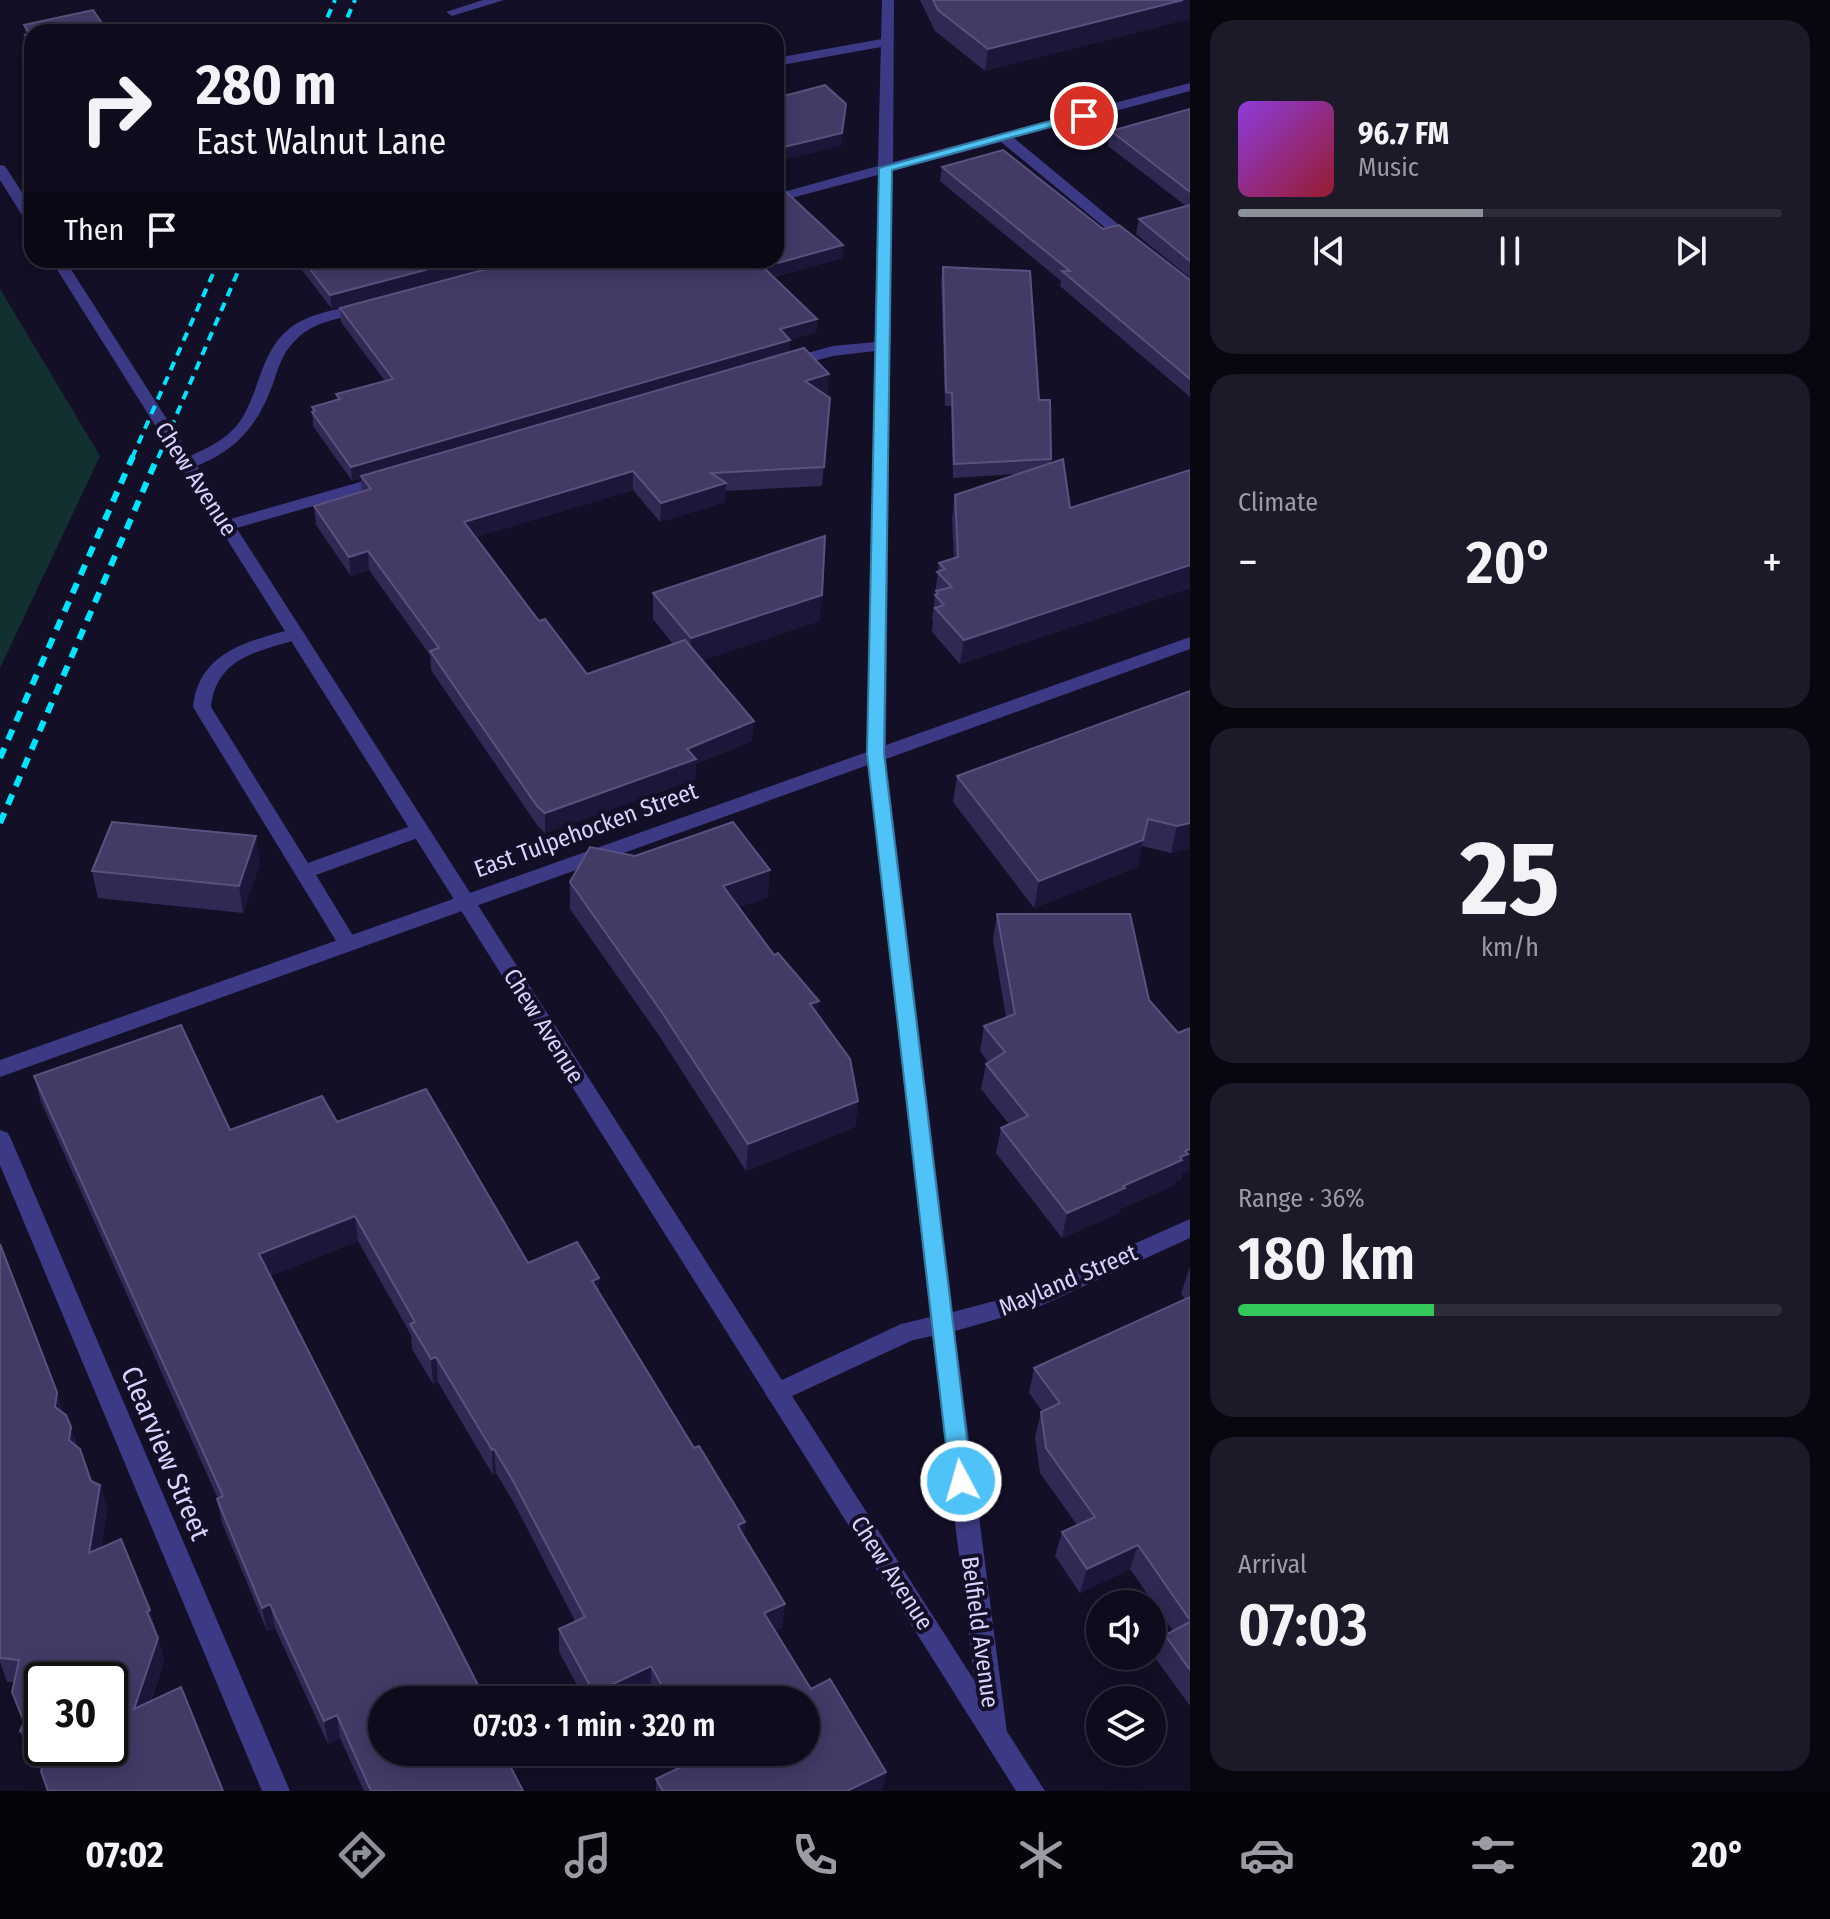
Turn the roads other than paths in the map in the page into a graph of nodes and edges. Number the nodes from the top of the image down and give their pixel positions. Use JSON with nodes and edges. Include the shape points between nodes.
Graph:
{"nodes":[{"id":1,"x":498,"y":0,"type":"edge"},
{"id":2,"x":888,"y":0,"type":"edge"},
{"id":3,"x":452,"y":12,"type":"dead end"},
{"id":4,"x":887,"y":42,"type":"junction"},
{"id":5,"x":784,"y":61,"type":"edge"},
{"id":6,"x":1190,"y":87,"type":"edge"},
{"id":7,"x":1004,"y":137,"type":"junction"},
{"id":8,"x":886,"y":168,"type":"junction"},
{"id":9,"x":0,"y":169,"type":"edge"},
{"id":10,"x":784,"y":196,"type":"edge"},
{"id":11,"x":24,"y":207,"type":"edge"},
{"id":12,"x":1141,"y":250,"type":"edge"},
{"id":13,"x":63,"y":268,"type":"edge"},
{"id":14,"x":379,"y":304,"type":"edge"},
{"id":15,"x":881,"y":346,"type":"junction"},
{"id":16,"x":769,"y":368,"type":"edge"},
{"id":17,"x":187,"y":464,"type":"junction"},
{"id":18,"x":405,"y":474,"type":"edge"},
{"id":19,"x":226,"y":526,"type":"junction"},
{"id":20,"x":296,"y":634,"type":"junction"},
{"id":21,"x":1190,"y":643,"type":"edge"},
{"id":22,"x":876,"y":754,"type":"junction"},
{"id":23,"x":419,"y":830,"type":"junction"},
{"id":24,"x":303,"y":872,"type":"junction"},
{"id":25,"x":465,"y":901,"type":"junction"},
{"id":26,"x":348,"y":944,"type":"junction"},
{"id":27,"x":0,"y":1069,"type":"edge"},
{"id":28,"x":0,"y":1139,"type":"edge"},
{"id":29,"x":1190,"y":1228,"type":"edge"},
{"id":30,"x":943,"y":1322,"type":"junction"},
{"id":31,"x":777,"y":1393,"type":"junction"},
{"id":32,"x":994,"y":1733,"type":"junction"},
{"id":33,"x":276,"y":1791,"type":"edge"},
{"id":34,"x":1031,"y":1791,"type":"edge"}],
"edges":[{"from":1,"to":3,"type":"street"},
{"from":2,"to":4,"type":"street","name":"Belfield Avenue"},
{"from":4,"to":5,"type":"street"},
{"from":4,"to":8,"type":"street","name":"Belfield Avenue"},
{"from":6,"to":7,"type":"street"},
{"from":7,"to":8,"type":"street"},
{"from":7,"to":12,"type":"street"},
{"from":8,"to":10,"type":"street"},
{"from":8,"to":15,"type":"street","name":"Belfield Avenue"},
{"from":9,"to":11,"type":"street"},
{"from":13,"to":17,"type":"street","name":"Chew Avenue"},
{"from":14,"to":17,"type":"street","via":[[296,330],[281,348],[246,424],[218,450]]},
{"from":15,"to":16,"type":"street","via":[[833,351]]},
{"from":15,"to":22,"type":"street","name":"Belfield Avenue"},
{"from":17,"to":19,"type":"street","name":"Chew Avenue"},
{"from":18,"to":19,"type":"street"},
{"from":19,"to":20,"type":"street","name":"Chew Avenue"},
{"from":20,"to":23,"type":"street","name":"Chew Avenue"},
{"from":20,"to":24,"type":"street","via":[[225,661],[201,689],[202,707]]},
{"from":21,"to":22,"type":"street","name":"East Tulpehocken Street"},
{"from":22,"to":25,"type":"street","name":"East Tulpehocken Street"},
{"from":22,"to":30,"type":"street","name":"Belfield Avenue"},
{"from":23,"to":24,"type":"street"},
{"from":23,"to":25,"type":"street","name":"Chew Avenue"},
{"from":24,"to":26,"type":"street"},
{"from":25,"to":26,"type":"street","name":"East Tulpehocken Street"},
{"from":25,"to":31,"type":"street","name":"Chew Avenue"},
{"from":26,"to":27,"type":"street","name":"East Tulpehocken Street"},
{"from":28,"to":33,"type":"street","name":"Clearview Street"},
{"from":29,"to":30,"type":"street","name":"Mayland Street","via":[[1028,1301]]},
{"from":30,"to":31,"type":"street","name":"Mayland Street","via":[[909,1331]]},
{"from":30,"to":32,"type":"street","name":"Belfield Avenue"},
{"from":31,"to":32,"type":"street","name":"Chew Avenue"},
{"from":32,"to":34,"type":"street","name":"Chew Avenue"}]}
